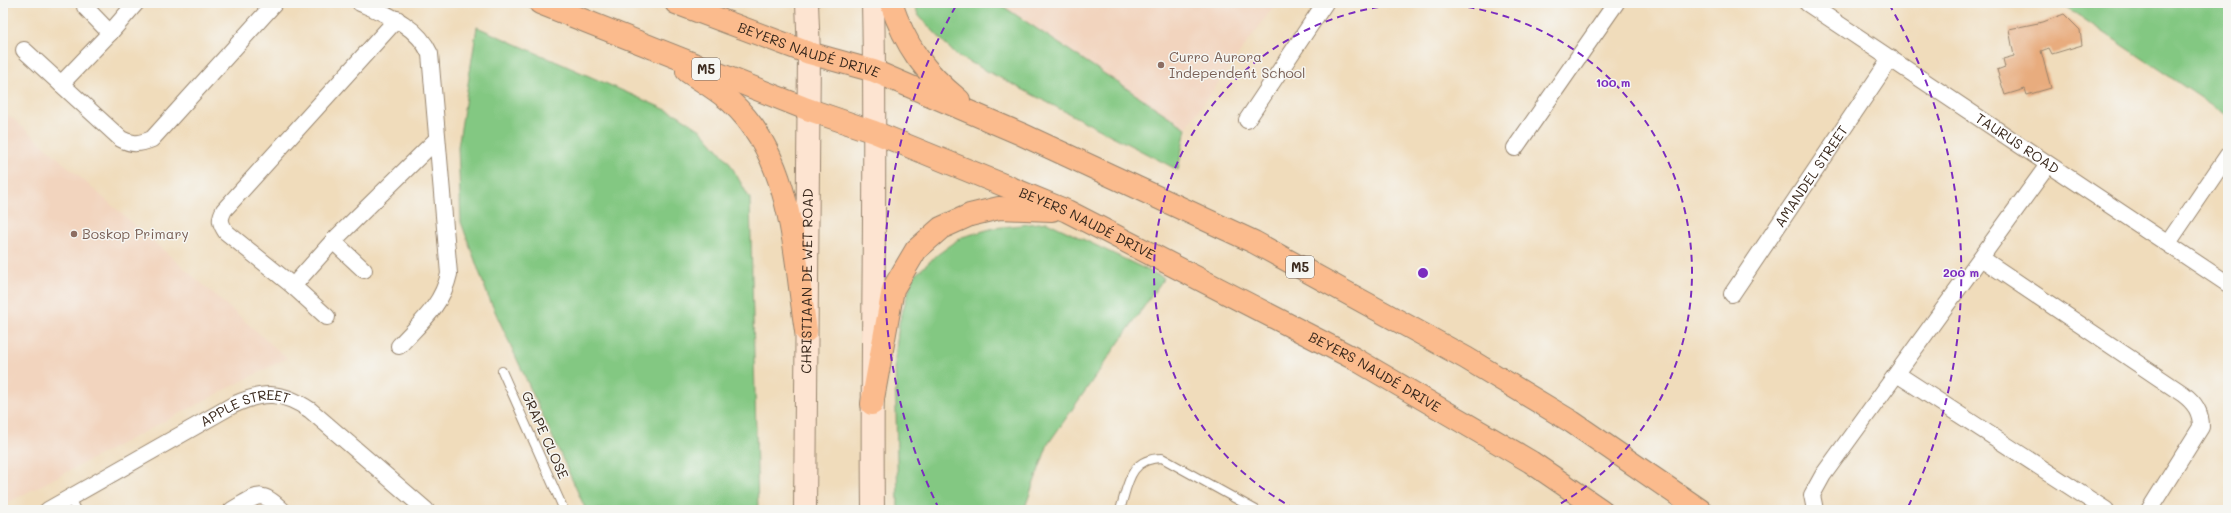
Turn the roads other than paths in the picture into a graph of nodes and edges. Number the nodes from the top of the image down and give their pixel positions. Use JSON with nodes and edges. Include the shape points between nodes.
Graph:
{"nodes":[{"id":1,"x":136,"y":3,"type":"edge"},
{"id":2,"x":275,"y":3,"type":"edge"},
{"id":3,"x":360,"y":3,"type":"edge"},
{"id":4,"x":540,"y":3,"type":"edge"},
{"id":5,"x":676,"y":3,"type":"edge"},
{"id":6,"x":807,"y":3,"type":"edge"},
{"id":7,"x":873,"y":3,"type":"edge"},
{"id":8,"x":891,"y":3,"type":"edge"},
{"id":9,"x":1325,"y":3,"type":"edge"},
{"id":10,"x":1616,"y":3,"type":"edge"},
{"id":11,"x":1807,"y":3,"type":"edge"},
{"id":12,"x":85,"y":7,"type":"dead end"},
{"id":13,"x":397,"y":19,"type":"junction"},
{"id":14,"x":110,"y":33,"type":"junction"},
{"id":15,"x":647,"y":45,"type":"junction"},
{"id":16,"x":24,"y":50,"type":"dead end"},
{"id":17,"x":809,"y":53,"type":"junction"},
{"id":18,"x":1891,"y":58,"type":"junction"},
{"id":19,"x":874,"y":71,"type":"junction"},
{"id":20,"x":61,"y":84,"type":"junction"},
{"id":21,"x":807,"y":109,"type":"junction"},
{"id":22,"x":981,"y":116,"type":"junction"},
{"id":23,"x":1247,"y":120,"type":"dead end"},
{"id":24,"x":874,"y":132,"type":"junction"},
{"id":25,"x":437,"y":139,"type":"junction"},
{"id":26,"x":1515,"y":148,"type":"dead end"},
{"id":27,"x":2228,"y":154,"type":"edge"},
{"id":28,"x":2048,"y":165,"type":"junction"},
{"id":29,"x":1067,"y":211,"type":"junction"},
{"id":30,"x":333,"y":241,"type":"junction"},
{"id":31,"x":2168,"y":243,"type":"junction"},
{"id":32,"x":1981,"y":258,"type":"junction"},
{"id":33,"x":364,"y":270,"type":"dead end"},
{"id":34,"x":2228,"y":284,"type":"edge"},
{"id":35,"x":293,"y":286,"type":"junction"},
{"id":36,"x":1732,"y":294,"type":"dead end"},
{"id":37,"x":327,"y":317,"type":"dead end"},
{"id":38,"x":806,"y":331,"type":"junction"},
{"id":39,"x":399,"y":346,"type":"dead end"},
{"id":40,"x":502,"y":371,"type":"dead end"},
{"id":41,"x":1897,"y":374,"type":"junction"},
{"id":42,"x":872,"y":404,"type":"junction"},
{"id":43,"x":73,"y":504,"type":"edge"},
{"id":44,"x":48,"y":510,"type":"edge"},
{"id":45,"x":232,"y":510,"type":"edge"},
{"id":46,"x":282,"y":510,"type":"edge"},
{"id":47,"x":426,"y":510,"type":"edge"},
{"id":48,"x":564,"y":510,"type":"edge"},
{"id":49,"x":805,"y":510,"type":"edge"},
{"id":50,"x":873,"y":510,"type":"edge"},
{"id":51,"x":1120,"y":510,"type":"edge"},
{"id":52,"x":1256,"y":510,"type":"edge"},
{"id":53,"x":1601,"y":510,"type":"edge"},
{"id":54,"x":1700,"y":510,"type":"edge"},
{"id":55,"x":1815,"y":510,"type":"edge"},
{"id":56,"x":2106,"y":510,"type":"edge"},
{"id":57,"x":2149,"y":510,"type":"edge"}],
"edges":[{"from":1,"to":14,"type":"street"},
{"from":2,"to":20,"type":"street","via":[[152,139],[140,144],[121,139]]},
{"from":3,"to":13,"type":"street"},
{"from":4,"to":15,"type":"main road","name":"BEYERS NAUDÉ DRIVE","number":"M5"},
{"from":5,"to":17,"type":"main road","name":"BEYERS NAUDÉ DRIVE","number":"M5"},
{"from":6,"to":17,"type":"main road","name":"CHRISTIAAN DE WET ROAD"},
{"from":7,"to":19,"type":"main road"},
{"from":8,"to":22,"type":"main road","via":[[908,44],[922,65],[942,86]]},
{"from":9,"to":23,"type":"street"},
{"from":10,"to":26,"type":"street"},
{"from":11,"to":18,"type":"street","name":"TAURUS ROAD"},
{"from":12,"to":14,"type":"street"},
{"from":13,"to":25,"type":"street","via":[[417,33],[425,42],[430,54]]},
{"from":13,"to":35,"type":"street","via":[[220,217],[226,232]]},
{"from":14,"to":20,"type":"street"},
{"from":15,"to":21,"type":"main road","name":"BEYERS NAUDÉ DRIVE","number":"M5"},
{"from":15,"to":38,"type":"main road","via":[[732,102],[757,132],[773,160],[786,201]]},
{"from":16,"to":20,"type":"street"},
{"from":17,"to":19,"type":"main road","name":"BEYERS NAUDÉ DRIVE","number":"M5"},
{"from":17,"to":21,"type":"main road","name":"CHRISTIAAN DE WET ROAD"},
{"from":18,"to":28,"type":"street","name":"TAURUS ROAD"},
{"from":18,"to":36,"type":"street","name":"AMANDEL STREET"},
{"from":19,"to":22,"type":"main road","name":"BEYERS NAUDÉ DRIVE","number":"M5"},
{"from":19,"to":24,"type":"main road"},
{"from":21,"to":24,"type":"main road","name":"BEYERS NAUDÉ DRIVE","number":"M5"},
{"from":21,"to":38,"type":"main road","name":"CHRISTIAAN DE WET ROAD"},
{"from":22,"to":54,"type":"main road","name":"BEYERS NAUDÉ DRIVE","number":"M5","via":[[1240,236],[1466,358],[1552,410]]},
{"from":24,"to":29,"type":"main road","name":"BEYERS NAUDÉ DRIVE","number":"M5"},
{"from":24,"to":42,"type":"main road"},
{"from":25,"to":30,"type":"street"},
{"from":25,"to":39,"type":"street","via":[[450,274],[446,291],[438,304]]},
{"from":27,"to":31,"type":"street"},
{"from":28,"to":31,"type":"street","name":"TAURUS ROAD"},
{"from":28,"to":32,"type":"street"},
{"from":29,"to":42,"type":"main road","via":[[999,208],[970,215],[942,228],[916,250],[893,289]]},
{"from":29,"to":53,"type":"main road","name":"BEYERS NAUDÉ DRIVE","number":"M5","via":[[1355,359],[1531,462]]},
{"from":30,"to":33,"type":"street"},
{"from":30,"to":35,"type":"street"},
{"from":31,"to":34,"type":"street","name":"TAURUS ROAD"},
{"from":32,"to":41,"type":"street"},
{"from":32,"to":57,"type":"street","via":[[2183,394],[2195,405],[2201,418],[2201,427]]},
{"from":35,"to":37,"type":"street"},
{"from":38,"to":49,"type":"main road","name":"CHRISTIAAN DE WET ROAD"},
{"from":40,"to":48,"type":"lane","name":"GRAPE CLOSE"},
{"from":41,"to":55,"type":"street","via":[[1823,476],[1812,495]]},
{"from":41,"to":56,"type":"street"},
{"from":42,"to":50,"type":"main road"},
{"from":43,"to":44,"type":"street","name":"APPLE STREET"},
{"from":43,"to":47,"type":"street","name":"APPLE STREET","via":[[233,405],[251,397],[268,394],[292,400],[310,410]]},
{"from":45,"to":46,"type":"street","via":[[254,497],[263,495],[269,497]]},
{"from":51,"to":52,"type":"lane","via":[[1133,470],[1145,460],[1158,458]]}]}
